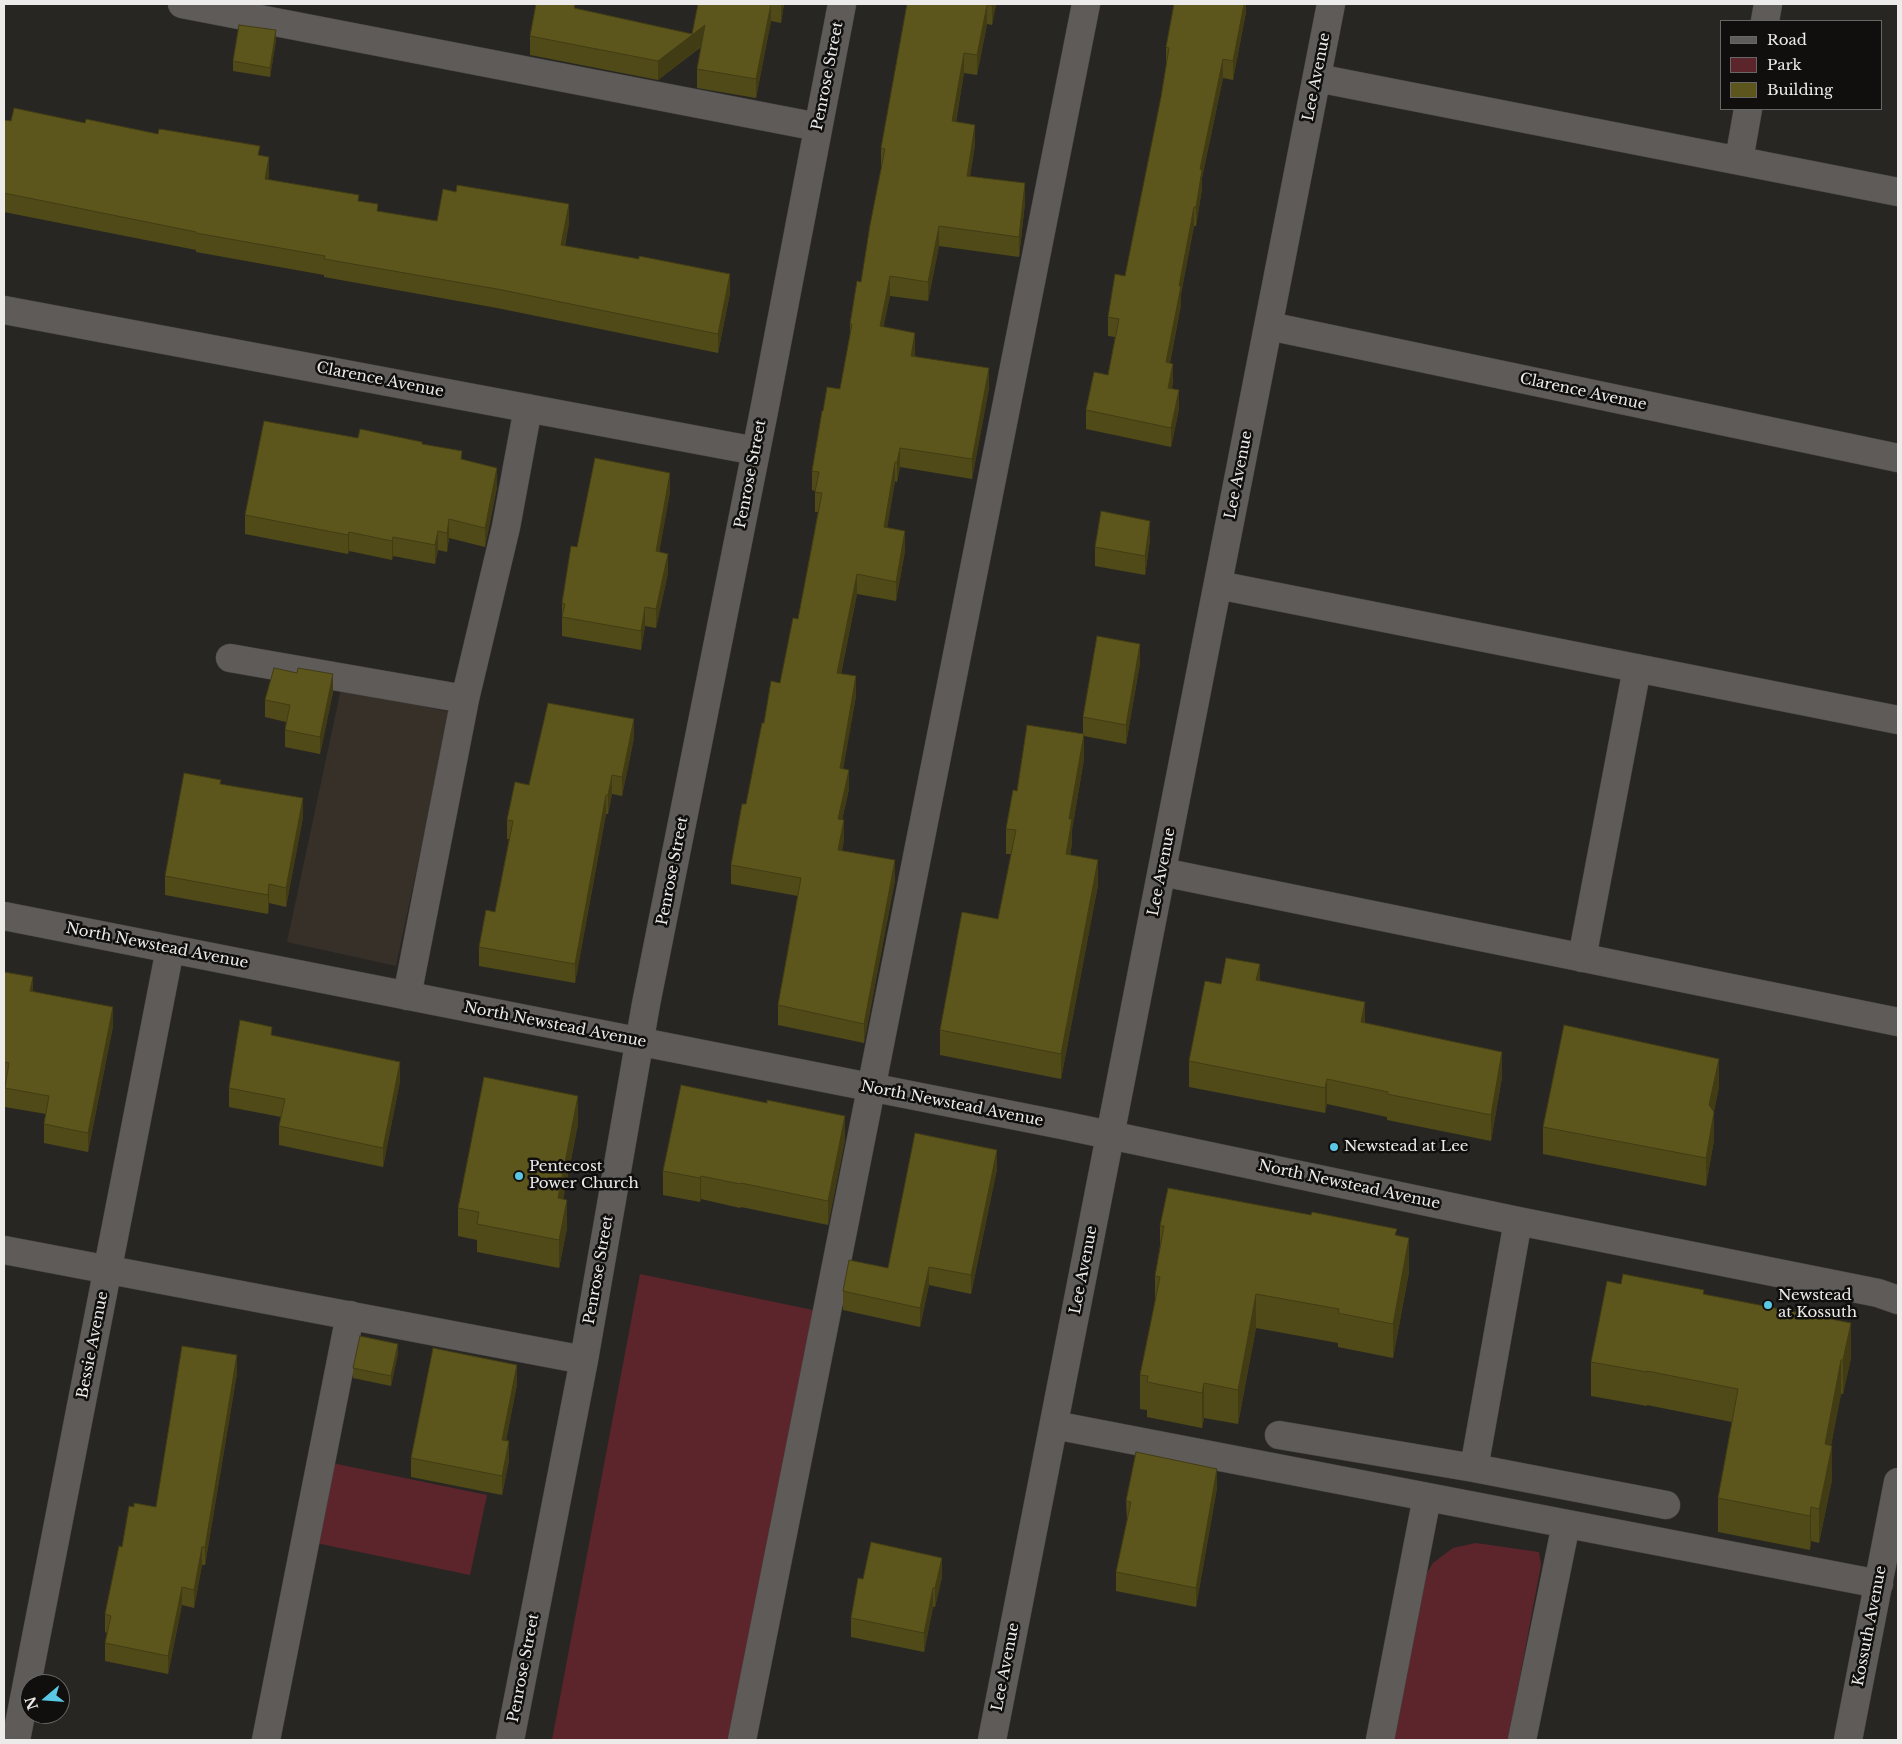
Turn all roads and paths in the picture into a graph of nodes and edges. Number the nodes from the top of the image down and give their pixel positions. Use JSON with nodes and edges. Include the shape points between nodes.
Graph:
{"nodes":[{"id":1,"x":182,"y":4,"type":"edge"},
{"id":2,"x":842,"y":4,"type":"edge"},
{"id":3,"x":1086,"y":4,"type":"edge"},
{"id":4,"x":1331,"y":4,"type":"edge"},
{"id":5,"x":1768,"y":4,"type":"edge"},
{"id":6,"x":1765,"y":20,"type":"edge"},
{"id":7,"x":1317,"y":78,"type":"junction"},
{"id":8,"x":1748,"y":110,"type":"edge"},
{"id":9,"x":818,"y":127,"type":"junction"},
{"id":10,"x":1739,"y":160,"type":"junction"},
{"id":11,"x":1898,"y":192,"type":"edge"},
{"id":12,"x":4,"y":310,"type":"edge"},
{"id":13,"x":1269,"y":326,"type":"junction"},
{"id":14,"x":528,"y":408,"type":"junction"},
{"id":15,"x":756,"y":450,"type":"junction"},
{"id":16,"x":1898,"y":458,"type":"edge"},
{"id":17,"x":1218,"y":585,"type":"junction"},
{"id":18,"x":230,"y":658,"type":"dead end"},
{"id":19,"x":1637,"y":668,"type":"junction"},
{"id":20,"x":465,"y":699,"type":"junction"},
{"id":21,"x":1898,"y":720,"type":"edge"},
{"id":22,"x":1162,"y":872,"type":"junction"},
{"id":23,"x":4,"y":916,"type":"edge"},
{"id":24,"x":170,"y":949,"type":"junction"},
{"id":25,"x":1582,"y":958,"type":"junction"},
{"id":26,"x":407,"y":996,"type":"junction"},
{"id":27,"x":1898,"y":1022,"type":"edge"},
{"id":28,"x":639,"y":1042,"type":"junction"},
{"id":29,"x":871,"y":1088,"type":"junction"},
{"id":30,"x":1110,"y":1135,"type":"junction"},
{"id":31,"x":1518,"y":1221,"type":"junction"},
{"id":32,"x":4,"y":1250,"type":"edge"},
{"id":33,"x":108,"y":1269,"type":"junction"},
{"id":34,"x":1898,"y":1300,"type":"edge"},
{"id":35,"x":350,"y":1315,"type":"junction"},
{"id":36,"x":584,"y":1360,"type":"junction"},
{"id":37,"x":1054,"y":1425,"type":"junction"},
{"id":38,"x":1279,"y":1435,"type":"dead end"},
{"id":39,"x":1474,"y":1468,"type":"junction"},
{"id":40,"x":1898,"y":1482,"type":"edge"},
{"id":41,"x":1427,"y":1497,"type":"junction"},
{"id":42,"x":1666,"y":1505,"type":"dead end"},
{"id":43,"x":1566,"y":1524,"type":"junction"},
{"id":44,"x":1892,"y":1547,"type":"edge"},
{"id":45,"x":1878,"y":1584,"type":"junction"},
{"id":46,"x":16,"y":1740,"type":"edge"},
{"id":47,"x":266,"y":1740,"type":"edge"},
{"id":48,"x":510,"y":1740,"type":"edge"},
{"id":49,"x":742,"y":1740,"type":"edge"},
{"id":50,"x":992,"y":1740,"type":"edge"},
{"id":51,"x":1380,"y":1740,"type":"edge"},
{"id":52,"x":1522,"y":1740,"type":"edge"},
{"id":53,"x":1848,"y":1740,"type":"edge"}],
"edges":[{"from":1,"to":9,"type":"street"},
{"from":2,"to":9,"type":"street","name":"Penrose Street"},
{"from":3,"to":29,"type":"street"},
{"from":4,"to":7,"type":"street","name":"Lee Avenue"},
{"from":5,"to":6,"type":"street"},
{"from":7,"to":10,"type":"street"},
{"from":7,"to":13,"type":"street","name":"Lee Avenue"},
{"from":8,"to":10,"type":"street"},
{"from":9,"to":15,"type":"street","name":"Penrose Street"},
{"from":10,"to":11,"type":"street"},
{"from":12,"to":14,"type":"street","name":"Clarence Avenue"},
{"from":13,"to":16,"type":"street","name":"Clarence Avenue"},
{"from":13,"to":17,"type":"street","name":"Lee Avenue"},
{"from":14,"to":15,"type":"street","name":"Clarence Avenue"},
{"from":14,"to":20,"type":"street","via":[[506,527]]},
{"from":15,"to":28,"type":"street","name":"Penrose Street"},
{"from":17,"to":19,"type":"street"},
{"from":17,"to":22,"type":"street","name":"Lee Avenue"},
{"from":18,"to":20,"type":"street"},
{"from":19,"to":21,"type":"street"},
{"from":19,"to":25,"type":"street"},
{"from":20,"to":26,"type":"street"},
{"from":22,"to":25,"type":"street"},
{"from":22,"to":30,"type":"street","name":"Lee Avenue"},
{"from":23,"to":24,"type":"street","name":"North Newstead Avenue"},
{"from":24,"to":26,"type":"street","name":"North Newstead Avenue"},
{"from":24,"to":33,"type":"street","name":"Bessie Avenue"},
{"from":25,"to":27,"type":"street"},
{"from":26,"to":28,"type":"street","name":"North Newstead Avenue"},
{"from":28,"to":29,"type":"street","name":"North Newstead Avenue"},
{"from":28,"to":36,"type":"street","name":"Penrose Street"},
{"from":29,"to":30,"type":"street","name":"North Newstead Avenue"},
{"from":29,"to":49,"type":"street"},
{"from":30,"to":31,"type":"street","name":"North Newstead Avenue"},
{"from":30,"to":37,"type":"street","name":"Lee Avenue"},
{"from":31,"to":34,"type":"street","name":"North Newstead Avenue"},
{"from":31,"to":39,"type":"street"},
{"from":32,"to":33,"type":"street"},
{"from":33,"to":35,"type":"street"},
{"from":33,"to":46,"type":"street","name":"Bessie Avenue"},
{"from":35,"to":36,"type":"street"},
{"from":35,"to":47,"type":"street"},
{"from":36,"to":48,"type":"street","name":"Penrose Street"},
{"from":37,"to":41,"type":"street"},
{"from":37,"to":50,"type":"street","name":"Lee Avenue"},
{"from":38,"to":39,"type":"street"},
{"from":39,"to":42,"type":"street"},
{"from":40,"to":44,"type":"street","name":"Kossuth Avenue"},
{"from":41,"to":43,"type":"street"},
{"from":41,"to":51,"type":"street"},
{"from":43,"to":45,"type":"street"},
{"from":43,"to":52,"type":"street"},
{"from":44,"to":45,"type":"street","name":"Kossuth Avenue"},
{"from":45,"to":53,"type":"street","name":"Kossuth Avenue"}]}
